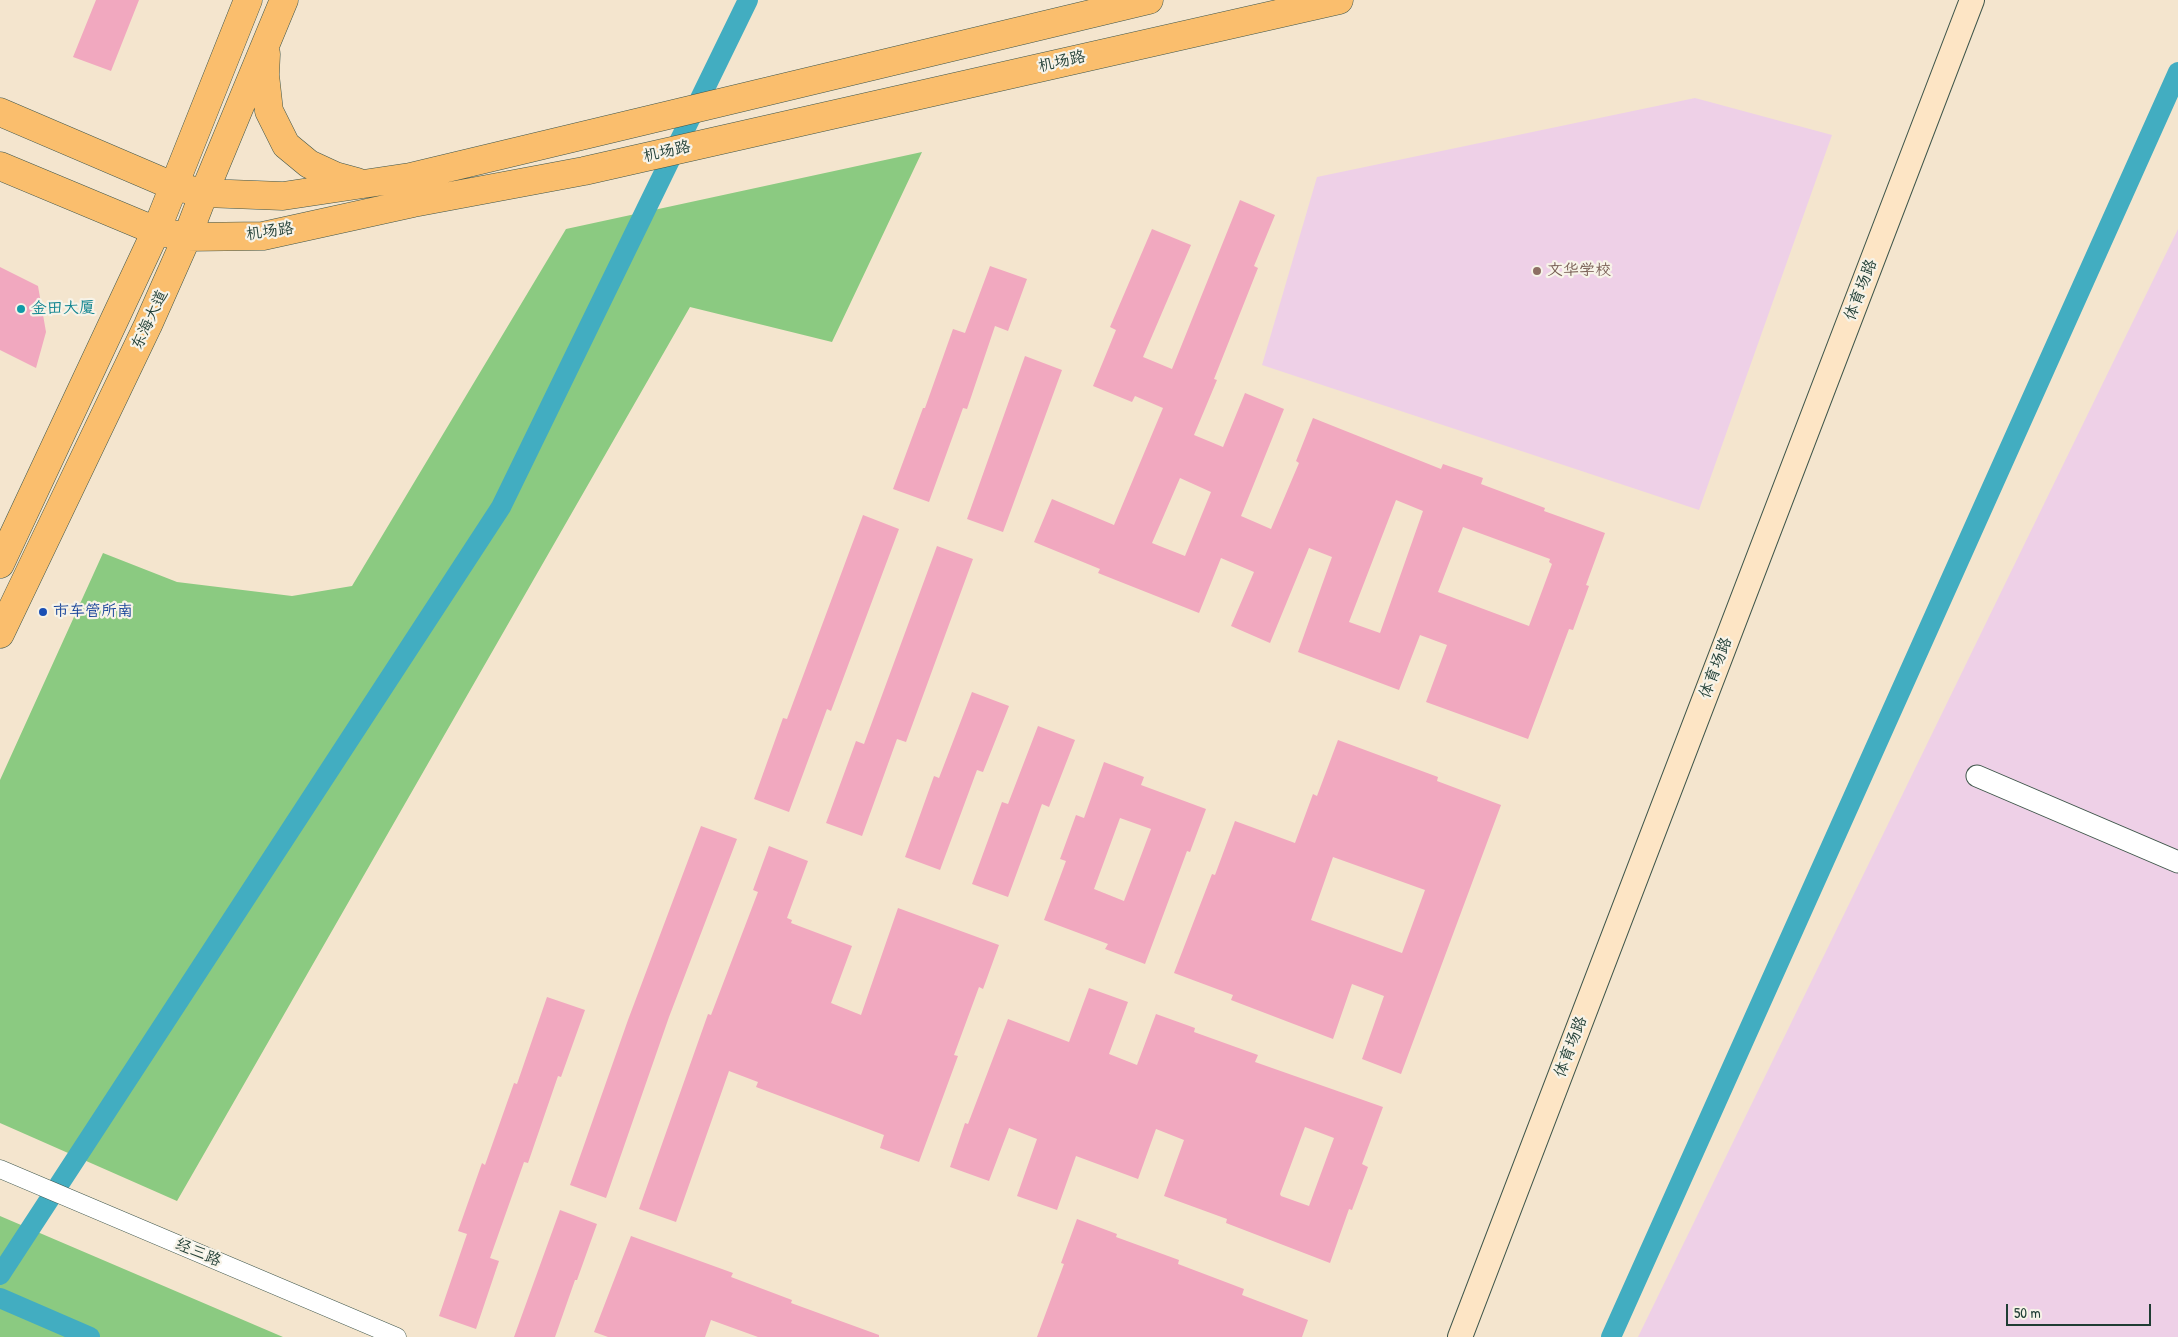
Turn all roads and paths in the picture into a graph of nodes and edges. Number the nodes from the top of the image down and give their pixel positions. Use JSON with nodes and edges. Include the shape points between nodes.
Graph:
{"nodes":[{"id":1,"x":248,"y":0,"type":"edge"},
{"id":2,"x":284,"y":0,"type":"edge"},
{"id":3,"x":1149,"y":0,"type":"edge"},
{"id":4,"x":1339,"y":0,"type":"edge"},
{"id":5,"x":1972,"y":0,"type":"edge"},
{"id":6,"x":267,"y":42,"type":"junction"},
{"id":7,"x":0,"y":112,"type":"edge"},
{"id":8,"x":0,"y":166,"type":"edge"},
{"id":9,"x":366,"y":184,"type":"junction"},
{"id":10,"x":173,"y":186,"type":"junction"},
{"id":11,"x":204,"y":193,"type":"junction"},
{"id":12,"x":156,"y":231,"type":"junction"},
{"id":13,"x":188,"y":237,"type":"junction"},
{"id":14,"x":0,"y":564,"type":"edge"},
{"id":15,"x":0,"y":634,"type":"edge"},
{"id":16,"x":1977,"y":776,"type":"dead end"},
{"id":17,"x":2178,"y":862,"type":"edge"},
{"id":18,"x":8,"y":1172,"type":"edge"},
{"id":19,"x":397,"y":1337,"type":"edge"},
{"id":20,"x":1460,"y":1337,"type":"edge"}],
"edges":[{"from":1,"to":10,"type":"main road","name":"东海大道"},
{"from":2,"to":6,"type":"main road","name":"东海大道"},
{"from":3,"to":9,"type":"main road","name":"机场路","via":[[410,177]]},
{"from":4,"to":13,"type":"main road","name":"机场路","via":[[584,171],[263,236]]},
{"from":5,"to":20,"type":"main road","name":"体育场路"},
{"from":6,"to":9,"type":"main road","via":[[265,75],[269,112],[286,145],[309,164],[335,176]]},
{"from":6,"to":11,"type":"main road","name":"东海大道"},
{"from":7,"to":10,"type":"main road","name":"机场路"},
{"from":8,"to":12,"type":"main road","name":"机场路"},
{"from":9,"to":11,"type":"main road","name":"机场路","via":[[283,196]]},
{"from":10,"to":11,"type":"main road","name":"机场路"},
{"from":10,"to":12,"type":"main road","name":"东海大道"},
{"from":11,"to":13,"type":"main road","name":"东海大道"},
{"from":12,"to":13,"type":"main road","name":"机场路"},
{"from":12,"to":14,"type":"main road","name":"东海大道"},
{"from":13,"to":15,"type":"main road","name":"东海大道"},
{"from":16,"to":17,"type":"street"},
{"from":18,"to":19,"type":"street","name":"经三路"}]}
